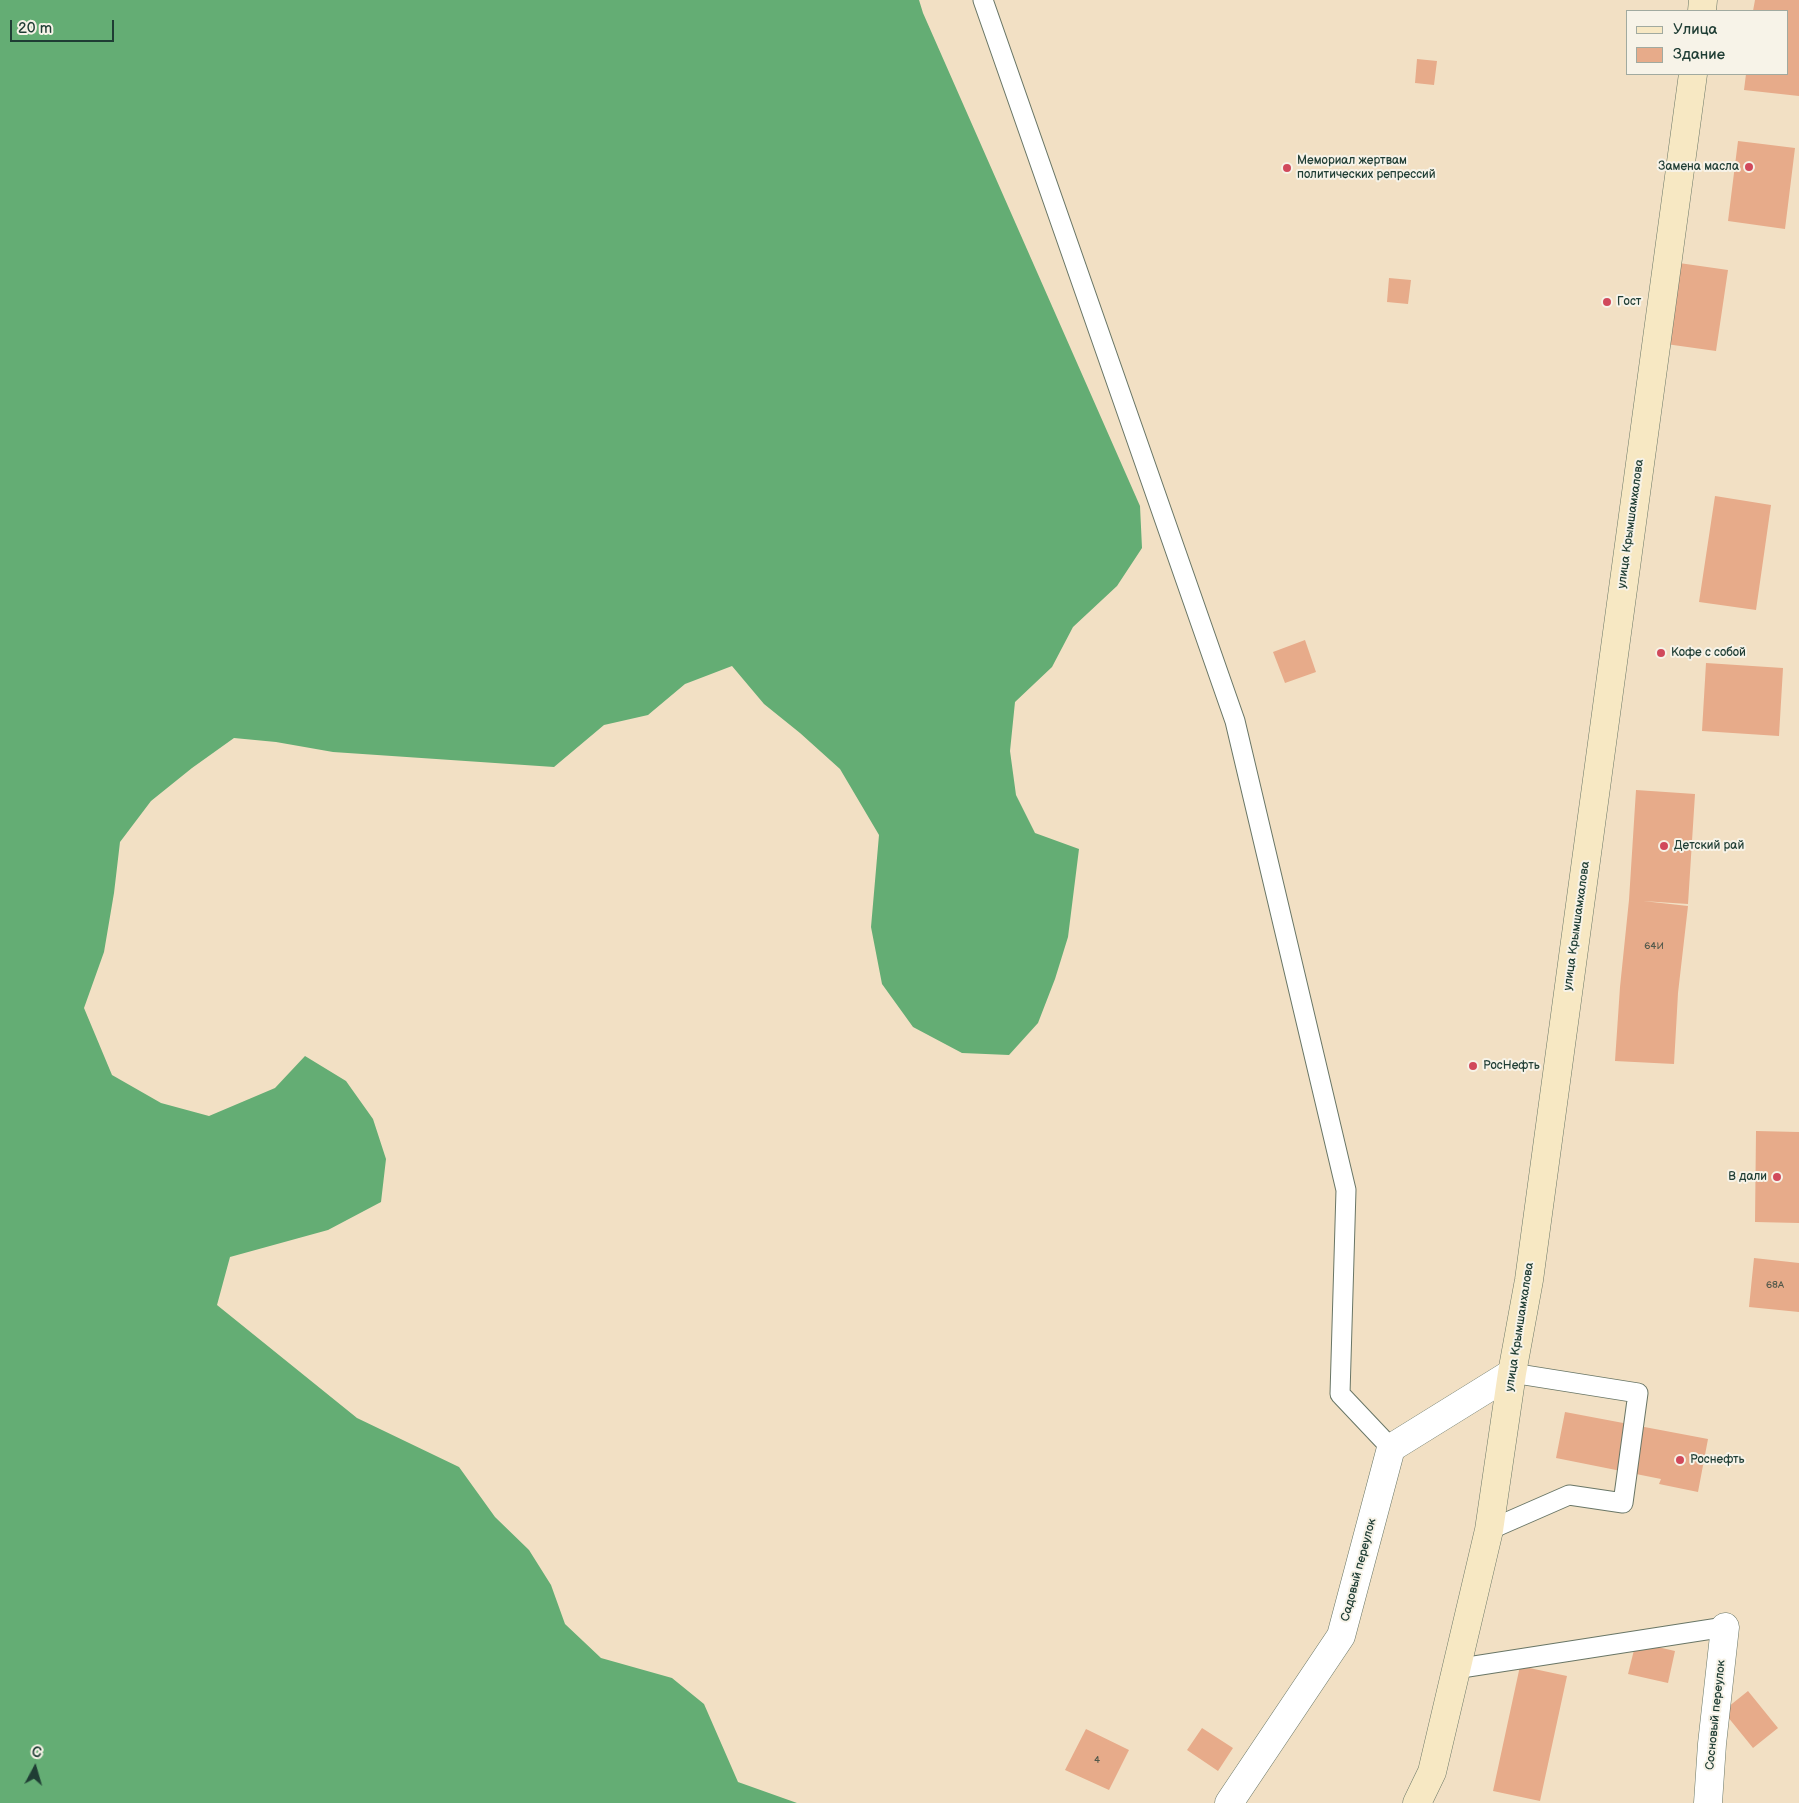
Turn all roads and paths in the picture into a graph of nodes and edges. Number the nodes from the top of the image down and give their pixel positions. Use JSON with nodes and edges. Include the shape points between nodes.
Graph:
{"nodes":[{"id":1,"x":983,"y":0,"type":"edge"},
{"id":2,"x":1693,"y":75,"type":"edge"},
{"id":3,"x":1512,"y":1373,"type":"junction"},
{"id":4,"x":1391,"y":1448,"type":"junction"},
{"id":5,"x":1489,"y":1530,"type":"junction"},
{"id":6,"x":1725,"y":1627,"type":"joint"},
{"id":7,"x":1455,"y":1669,"type":"junction"},
{"id":8,"x":1229,"y":1803,"type":"edge"},
{"id":9,"x":1417,"y":1803,"type":"edge"},
{"id":10,"x":1708,"y":1803,"type":"edge"}],
"edges":[{"from":1,"to":4,"type":"lane","via":[[1235,721],[1346,1190],[1340,1394]]},
{"from":2,"to":3,"type":"main road","name":"улица Крымшамхалова","via":[[1530,1270]]},
{"from":3,"to":4,"type":"street"},
{"from":3,"to":5,"type":"main road","name":"улица Крымшамхалова"},
{"from":3,"to":5,"type":"lane","via":[[1638,1393],[1623,1503],[1569,1495]]},
{"from":4,"to":8,"type":"street","name":"Садовый переулок","via":[[1341,1636]]},
{"from":5,"to":7,"type":"main road","name":"улица Крымшамхалова"},
{"from":6,"to":7,"type":"lane"},
{"from":6,"to":10,"type":"street","name":"Сосновый переулок"},
{"from":7,"to":9,"type":"main road","name":"улица Крымшамхалова","via":[[1432,1772]]}]}
